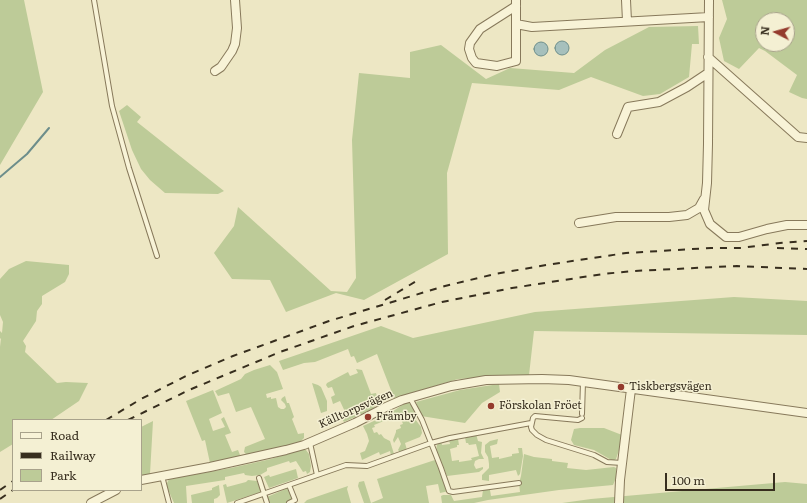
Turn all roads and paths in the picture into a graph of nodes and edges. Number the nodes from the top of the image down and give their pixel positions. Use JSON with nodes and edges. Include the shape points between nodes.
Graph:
{"nodes":[{"id":1,"x":94,"y":0,"type":"edge"},
{"id":2,"x":235,"y":0,"type":"edge"},
{"id":3,"x":626,"y":0,"type":"edge"},
{"id":4,"x":709,"y":0,"type":"edge"},
{"id":5,"x":516,"y":3,"type":"edge"},
{"id":6,"x":709,"y":17,"type":"junction"},
{"id":7,"x":627,"y":21,"type":"junction"},
{"id":8,"x":516,"y":24,"type":"junction"},
{"id":9,"x":708,"y":57,"type":"junction"},
{"id":10,"x":215,"y":71,"type":"dead end"},
{"id":11,"x":708,"y":73,"type":"junction"},
{"id":12,"x":617,"y":134,"type":"dead end"},
{"id":13,"x":807,"y":138,"type":"edge"},
{"id":14,"x":704,"y":199,"type":"junction"},
{"id":15,"x":579,"y":223,"type":"dead end"},
{"id":16,"x":807,"y":225,"type":"edge"},
{"id":17,"x":157,"y":256,"type":"dead end"},
{"id":18,"x":584,"y":382,"type":"junction"},
{"id":19,"x":631,"y":389,"type":"junction"},
{"id":20,"x":410,"y":398,"type":"junction"},
{"id":21,"x":807,"y":413,"type":"edge"},
{"id":22,"x":531,"y":423,"type":"junction"},
{"id":23,"x":310,"y":442,"type":"junction"},
{"id":24,"x":431,"y":443,"type":"junction"},
{"id":25,"x":622,"y":463,"type":"junction"},
{"id":26,"x":317,"y":474,"type":"junction"},
{"id":27,"x":162,"y":476,"type":"junction"},
{"id":28,"x":258,"y":478,"type":"dead end"},
{"id":29,"x":142,"y":480,"type":"edge"},
{"id":30,"x":518,"y":483,"type":"dead end"},
{"id":31,"x":289,"y":485,"type":"junction"},
{"id":32,"x":114,"y":491,"type":"edge"},
{"id":33,"x":264,"y":494,"type":"junction"},
{"id":34,"x":91,"y":503,"type":"edge"},
{"id":35,"x":169,"y":503,"type":"edge"},
{"id":36,"x":237,"y":503,"type":"edge"},
{"id":37,"x":267,"y":503,"type":"edge"},
{"id":38,"x":289,"y":503,"type":"edge"},
{"id":39,"x":619,"y":503,"type":"edge"}],
"edges":[{"from":1,"to":17,"type":"lane","via":[[113,112],[128,168]]},
{"from":2,"to":10,"type":"street","via":[[235,44],[221,67]]},
{"from":3,"to":7,"type":"street"},
{"from":4,"to":6,"type":"street"},
{"from":5,"to":8,"type":"street"},
{"from":5,"to":8,"type":"street","via":[[480,29],[470,43],[469,49],[476,63],[497,66],[516,61]]},
{"from":6,"to":7,"type":"street"},
{"from":6,"to":9,"type":"street"},
{"from":7,"to":8,"type":"street","via":[[532,27]]},
{"from":9,"to":11,"type":"street"},
{"from":9,"to":13,"type":"street","via":[[798,137]]},
{"from":11,"to":12,"type":"street","via":[[659,102],[628,107]]},
{"from":11,"to":14,"type":"street","via":[[707,183]]},
{"from":14,"to":15,"type":"street","via":[[699,208],[687,215],[616,217]]},
{"from":14,"to":16,"type":"street","via":[[704,210],[710,224],[726,237],[739,237],[787,224]]},
{"from":18,"to":19,"type":"street","name":"Källtorpsvägen"},
{"from":18,"to":20,"type":"street","name":"Källtorpsvägen","via":[[542,379],[486,380],[451,386]]},
{"from":18,"to":22,"type":"lane","via":[[582,416],[578,420],[536,416]]},
{"from":19,"to":21,"type":"street","name":"Källtorpsvägen"},
{"from":19,"to":25,"type":"street"},
{"from":20,"to":23,"type":"street","name":"Källtorpsvägen"},
{"from":20,"to":24,"type":"lane"},
{"from":22,"to":24,"type":"lane"},
{"from":22,"to":25,"type":"lane","via":[[532,430],[546,440],[594,455],[607,462]]},
{"from":23,"to":26,"type":"lane"},
{"from":23,"to":27,"type":"street","name":"Källtorpsvägen","via":[[272,454]]},
{"from":24,"to":26,"type":"lane","via":[[366,466],[346,465]]},
{"from":24,"to":30,"type":"lane","via":[[449,491]]},
{"from":25,"to":39,"type":"street"},
{"from":26,"to":31,"type":"lane"},
{"from":27,"to":29,"type":"street","name":"Källtorpsvägen"},
{"from":27,"to":35,"type":"lane"},
{"from":28,"to":33,"type":"lane"},
{"from":31,"to":33,"type":"lane"},
{"from":31,"to":38,"type":"lane","via":[[295,500]]},
{"from":32,"to":34,"type":"street"},
{"from":33,"to":36,"type":"lane"},
{"from":33,"to":37,"type":"lane"}]}
